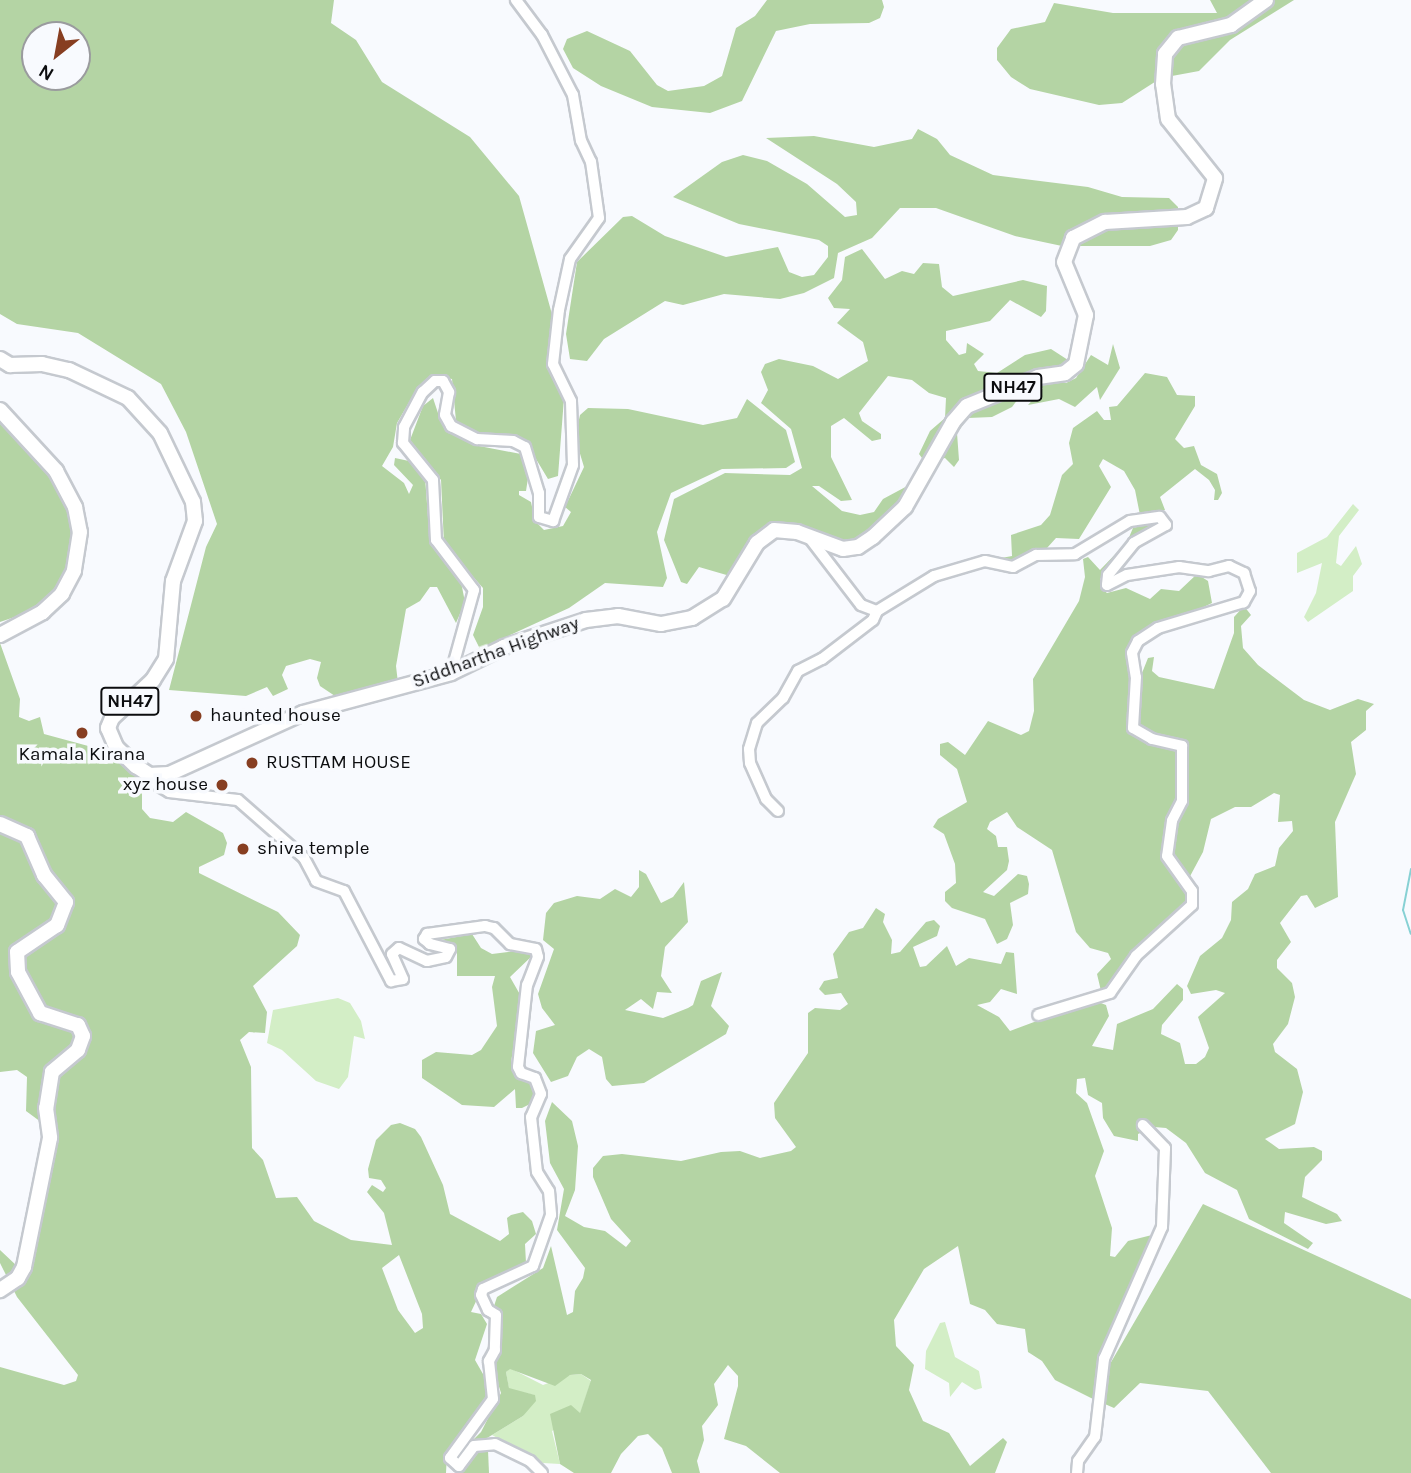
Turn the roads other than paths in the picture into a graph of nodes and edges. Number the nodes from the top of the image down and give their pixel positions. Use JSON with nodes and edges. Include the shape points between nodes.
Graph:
{"nodes":[{"id":1,"x":516,"y":0,"type":"edge"},
{"id":2,"x":1266,"y":0,"type":"edge"},
{"id":3,"x":0,"y":359,"type":"edge"},
{"id":4,"x":0,"y":410,"type":"edge"},
{"id":5,"x":808,"y":535,"type":"junction"},
{"id":6,"x":877,"y":611,"type":"junction"},
{"id":7,"x":0,"y":635,"type":"edge"},
{"id":8,"x":451,"y":673,"type":"junction"},
{"id":9,"x":150,"y":775,"type":"junction"},
{"id":10,"x":778,"y":811,"type":"dead end"},
{"id":11,"x":0,"y":824,"type":"edge"},
{"id":12,"x":1038,"y":1015,"type":"dead end"},
{"id":13,"x":1143,"y":1125,"type":"dead end"},
{"id":14,"x":0,"y":1290,"type":"edge"},
{"id":15,"x":542,"y":1473,"type":"edge"},
{"id":16,"x":1077,"y":1473,"type":"edge"}],
"edges":[{"from":1,"to":8,"type":"street","via":[[542,35],[573,94],[581,141],[591,162],[599,218],[570,259],[559,310],[553,364],[571,401],[573,465],[553,521],[539,517],[539,493],[525,447],[477,439],[451,426],[445,415],[449,392],[443,381],[435,381],[423,392],[404,427],[403,443],[433,480],[436,540],[474,590]]},
{"from":2,"to":5,"type":"highway","name":"Siddhartha Highway","number":"NH47","via":[[1231,24],[1190,32],[1168,47],[1163,73],[1167,114],[1181,139],[1211,168],[1215,189],[1206,208],[1194,216],[1105,222],[1069,242],[1065,266],[1086,315],[1082,350],[1074,367],[967,406],[953,422],[905,507],[858,547],[836,547]]},
{"from":3,"to":9,"type":"highway","number":"NH47","via":[[10,365],[42,364],[69,370],[128,398],[160,433],[193,502],[195,522],[173,582],[166,659],[153,680],[108,725],[116,747]]},
{"from":4,"to":7,"type":"highway","via":[[56,471],[75,507],[80,532],[74,571],[62,594],[38,615]]},
{"from":5,"to":6,"type":"street","via":[[861,605]]},
{"from":5,"to":8,"type":"highway","name":"Siddhartha Highway","number":"NH47","via":[[780,529],[765,535],[723,599],[692,618],[661,624],[597,617],[504,647]]},
{"from":6,"to":10,"type":"street","via":[[873,620],[850,638],[797,671],[782,698],[757,723],[750,763],[766,799]]},
{"from":6,"to":12,"type":"street","via":[[945,571],[985,561],[1013,567],[1036,555],[1068,556],[1126,522],[1160,517],[1166,520],[1165,526],[1134,543],[1108,575],[1107,585],[1127,575],[1182,566],[1203,571],[1232,566],[1249,580],[1250,593],[1244,602],[1158,628],[1138,641],[1132,653],[1136,677],[1133,728],[1152,739],[1182,746],[1182,801],[1172,821],[1167,856],[1192,891],[1192,905],[1136,956],[1110,993]]},
{"from":8,"to":9,"type":"highway","name":"Siddhartha Highway","number":"NH47","via":[[303,713],[187,768]]},
{"from":9,"to":15,"type":"street","via":[[152,782],[169,792],[238,800],[304,858],[316,881],[344,891],[391,981],[403,979],[392,954],[399,948],[428,961],[446,957],[450,949],[430,944],[424,939],[426,934],[485,926],[494,928],[510,944],[536,949],[518,1067],[535,1078],[541,1094],[531,1117],[537,1172],[549,1191],[551,1214],[533,1266],[483,1289],[488,1310],[496,1315],[495,1350],[489,1361],[493,1399],[450,1458],[459,1466],[474,1446],[495,1444],[530,1461]]},
{"from":11,"to":14,"type":"highway","via":[[27,836],[44,875],[66,902],[57,925],[19,949],[15,960],[18,972],[40,1013],[78,1025],[83,1036],[78,1050],[52,1072],[46,1108],[50,1138],[24,1267],[18,1278]]},
{"from":13,"to":16,"type":"street","via":[[1165,1149],[1162,1227],[1104,1359],[1095,1437],[1078,1461]]}]}
